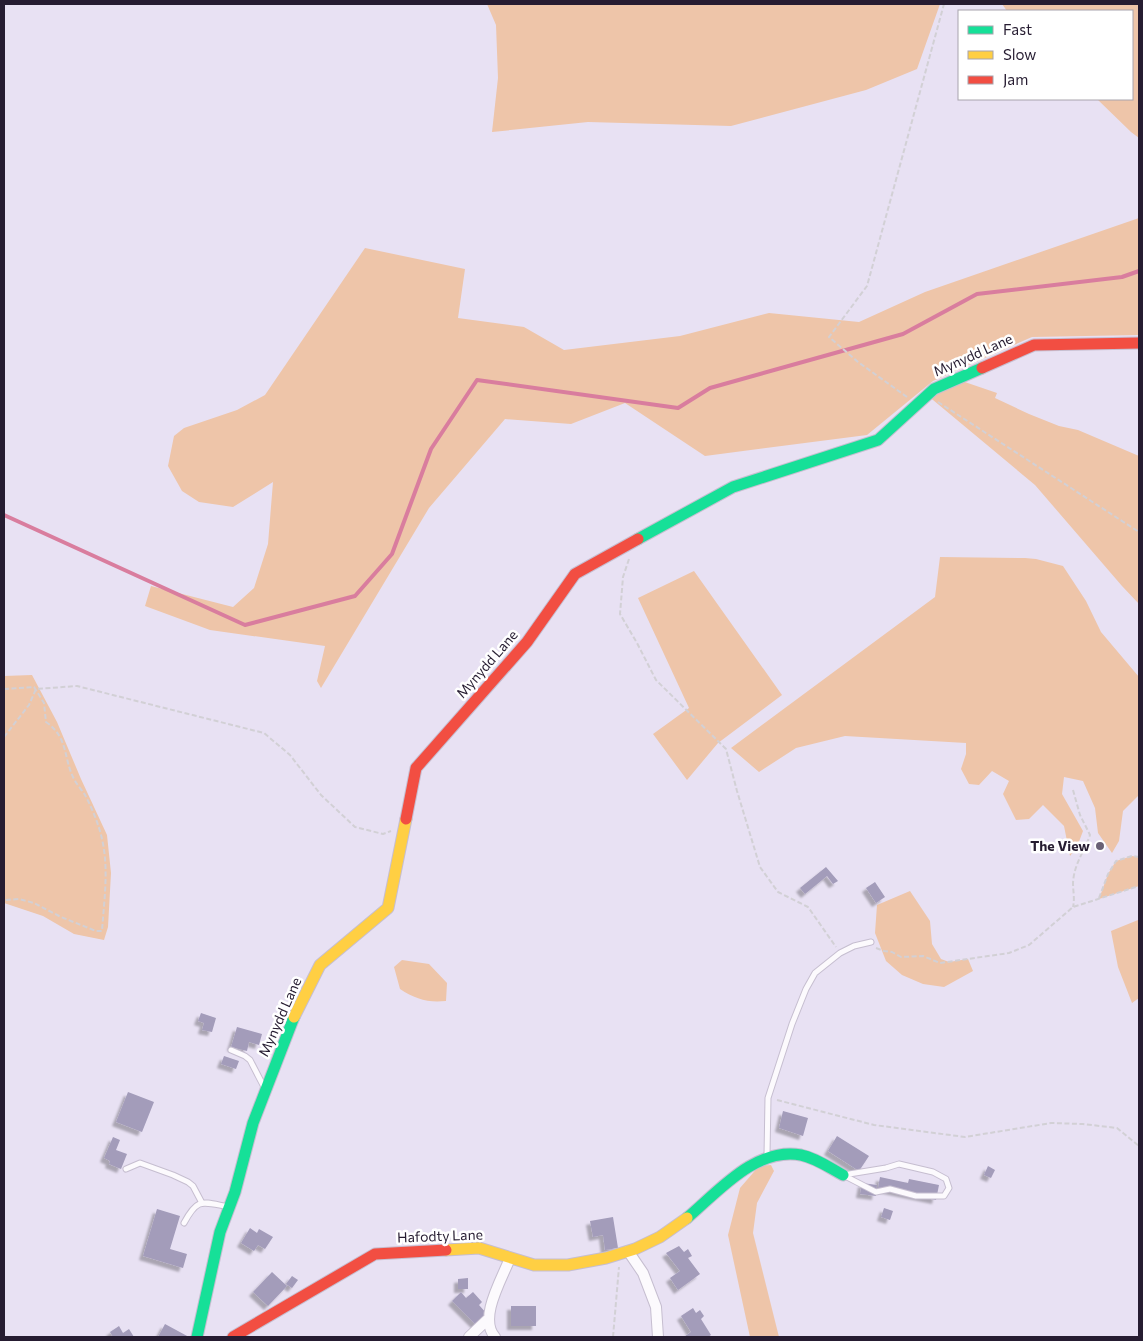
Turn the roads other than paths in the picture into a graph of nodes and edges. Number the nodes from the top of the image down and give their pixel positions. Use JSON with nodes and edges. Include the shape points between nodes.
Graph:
{"nodes":[{"id":1,"x":1139,"y":343,"type":"edge"},
{"id":2,"x":871,"y":942,"type":"road end"},
{"id":3,"x":231,"y":1050,"type":"dead end"},
{"id":4,"x":265,"y":1090,"type":"junction"},
{"id":5,"x":768,"y":1158,"type":"junction"},
{"id":6,"x":126,"y":1169,"type":"dead end"},
{"id":7,"x":843,"y":1175,"type":"junction"},
{"id":8,"x":202,"y":1203,"type":"junction"},
{"id":9,"x":230,"y":1207,"type":"junction"},
{"id":10,"x":184,"y":1223,"type":"dead end"},
{"id":11,"x":624,"y":1253,"type":"junction"},
{"id":12,"x":510,"y":1258,"type":"junction"},
{"id":13,"x":488,"y":1320,"type":"junction"},
{"id":14,"x":197,"y":1337,"type":"edge"},
{"id":15,"x":233,"y":1337,"type":"edge"},
{"id":16,"x":469,"y":1337,"type":"edge"},
{"id":17,"x":494,"y":1337,"type":"edge"},
{"id":18,"x":658,"y":1337,"type":"edge"}],
"edges":[{"from":1,"to":4,"type":"street","name":"Mynydd Lane","via":[[1034,345],[934,389],[878,440],[732,487],[575,574],[527,642],[416,768],[388,908],[320,965],[288,1030]]},
{"from":2,"to":5,"type":"lane","via":[[840,953],[815,973],[806,989],[768,1098]]},
{"from":3,"to":4,"type":"lane","via":[[250,1060]]},
{"from":4,"to":9,"type":"street","name":"Mynydd Lane"},
{"from":5,"to":7,"type":"street","name":"Hafodty Lane","via":[[802,1155]]},
{"from":5,"to":11,"type":"street","name":"Hafodty Lane","via":[[736,1176],[662,1236]]},
{"from":6,"to":8,"type":"lane","via":[[140,1163],[173,1175],[193,1186]]},
{"from":7,"to":7,"type":"lane","via":[[876,1192],[890,1189],[931,1197],[944,1196],[949,1188],[946,1179],[934,1172],[899,1164]]},
{"from":8,"to":9,"type":"lane"},
{"from":8,"to":10,"type":"lane","via":[[192,1207]]},
{"from":9,"to":14,"type":"street","name":"Mynydd Lane","via":[[220,1232]]},
{"from":11,"to":12,"type":"street","name":"Hafodty Lane","via":[[578,1263],[549,1265]]},
{"from":11,"to":18,"type":"street","via":[[643,1273],[656,1307]]},
{"from":12,"to":13,"type":"street"},
{"from":12,"to":15,"type":"street","name":"Hafodty Lane","via":[[479,1248],[375,1254]]},
{"from":13,"to":16,"type":"street"},
{"from":13,"to":17,"type":"street"}]}
